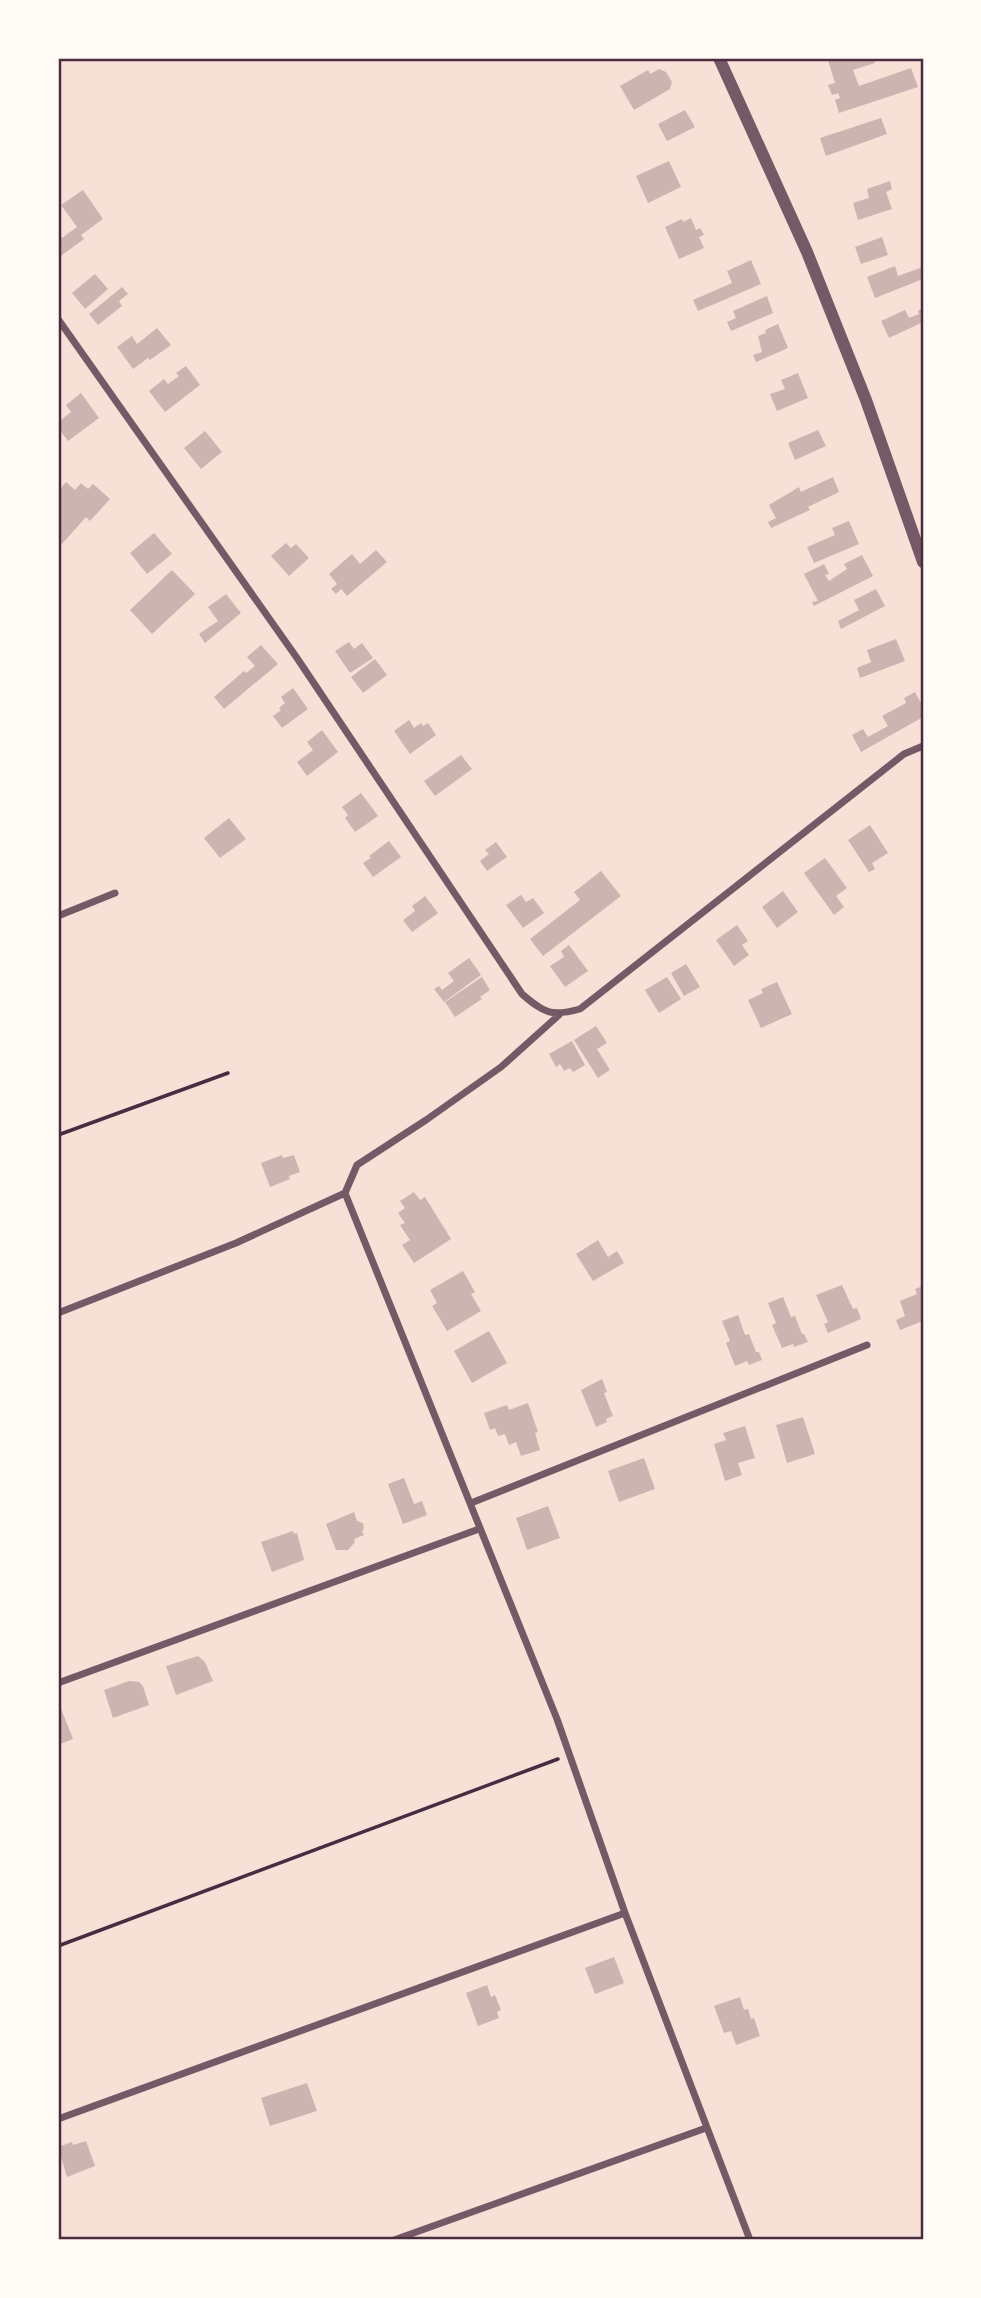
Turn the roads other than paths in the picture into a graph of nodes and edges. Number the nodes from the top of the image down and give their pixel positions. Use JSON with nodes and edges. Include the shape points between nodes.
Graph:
{"nodes":[{"id":1,"x":719,"y":58,"type":"edge"},
{"id":2,"x":58,"y":319,"type":"edge"},
{"id":3,"x":923,"y":562,"type":"edge"},
{"id":4,"x":923,"y":746,"type":"edge"},
{"id":5,"x":115,"y":894,"type":"dead end"},
{"id":6,"x":58,"y":916,"type":"edge"},
{"id":7,"x":559,"y":1014,"type":"junction"},
{"id":8,"x":345,"y":1193,"type":"junction"},
{"id":9,"x":58,"y":1313,"type":"edge"},
{"id":10,"x":867,"y":1345,"type":"dead end"},
{"id":11,"x":471,"y":1503,"type":"junction"},
{"id":12,"x":479,"y":1529,"type":"junction"},
{"id":13,"x":58,"y":1683,"type":"edge"},
{"id":14,"x":625,"y":1913,"type":"junction"},
{"id":15,"x":58,"y":2119,"type":"edge"},
{"id":16,"x":706,"y":2128,"type":"junction"},
{"id":17,"x":394,"y":2240,"type":"edge"},
{"id":18,"x":750,"y":2240,"type":"edge"}],
"edges":[{"from":1,"to":3,"type":"street","via":[[807,252]]},
{"from":2,"to":7,"type":"street","via":[[297,658],[522,994],[540,1010]]},
{"from":4,"to":7,"type":"street","via":[[904,754],[580,1009]]},
{"from":5,"to":6,"type":"street"},
{"from":7,"to":8,"type":"street","via":[[501,1067],[357,1165]]},
{"from":8,"to":9,"type":"street","via":[[236,1243]]},
{"from":8,"to":11,"type":"street"},
{"from":10,"to":11,"type":"street"},
{"from":11,"to":12,"type":"street"},
{"from":12,"to":13,"type":"street"},
{"from":12,"to":14,"type":"street","via":[[557,1719]]},
{"from":14,"to":15,"type":"street"},
{"from":14,"to":16,"type":"street"},
{"from":16,"to":17,"type":"street"},
{"from":16,"to":18,"type":"street"}]}
